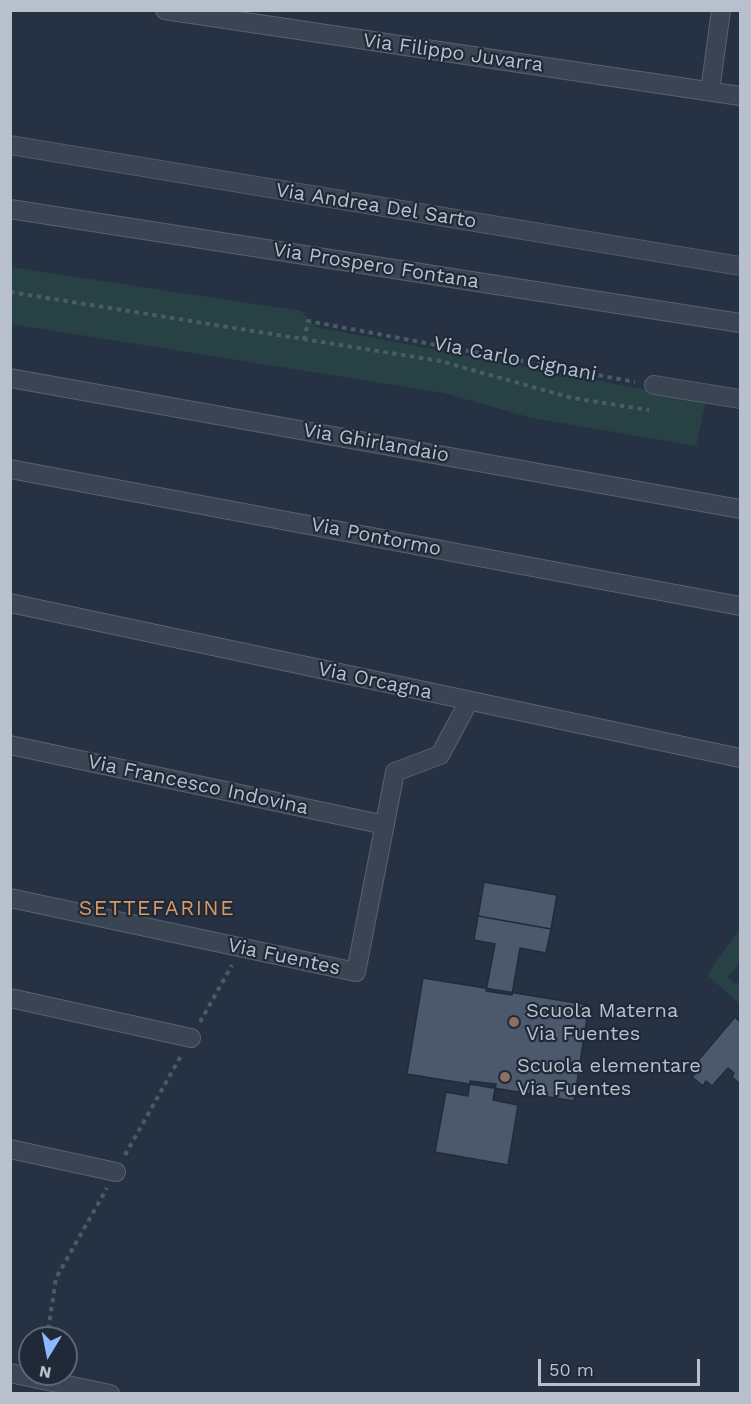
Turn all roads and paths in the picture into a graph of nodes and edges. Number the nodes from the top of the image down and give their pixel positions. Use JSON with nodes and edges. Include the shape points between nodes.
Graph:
{"nodes":[{"id":1,"x":165,"y":10,"type":"edge"},
{"id":2,"x":721,"y":10,"type":"edge"},
{"id":3,"x":710,"y":91,"type":"junction"},
{"id":4,"x":741,"y":96,"type":"edge"},
{"id":5,"x":10,"y":145,"type":"edge"},
{"id":6,"x":10,"y":209,"type":"edge"},
{"id":7,"x":741,"y":266,"type":"edge"},
{"id":8,"x":10,"y":292,"type":"edge"},
{"id":9,"x":741,"y":323,"type":"edge"},
{"id":10,"x":304,"y":340,"type":"junction"},
{"id":11,"x":10,"y":378,"type":"edge"},
{"id":12,"x":654,"y":385,"type":"joint"},
{"id":13,"x":741,"y":399,"type":"edge"},
{"id":14,"x":649,"y":410,"type":"dead end"},
{"id":15,"x":10,"y":469,"type":"edge"},
{"id":16,"x":741,"y":509,"type":"edge"},
{"id":17,"x":10,"y":603,"type":"edge"},
{"id":18,"x":741,"y":606,"type":"edge"},
{"id":19,"x":469,"y":701,"type":"junction"},
{"id":20,"x":10,"y":745,"type":"edge"},
{"id":21,"x":741,"y":758,"type":"edge"},
{"id":22,"x":385,"y":825,"type":"junction"},
{"id":23,"x":10,"y":898,"type":"edge"},
{"id":24,"x":242,"y":948,"type":"junction"},
{"id":25,"x":10,"y":998,"type":"edge"},
{"id":26,"x":191,"y":1038,"type":"junction"},
{"id":27,"x":10,"y":1149,"type":"edge"},
{"id":28,"x":116,"y":1172,"type":"junction"},
{"id":29,"x":49,"y":1326,"type":"edge"},
{"id":30,"x":10,"y":1373,"type":"edge"},
{"id":31,"x":110,"y":1394,"type":"edge"}],
"edges":[{"from":1,"to":3,"type":"street","name":"Via Filippo Juvarra"},
{"from":2,"to":3,"type":"street"},
{"from":3,"to":4,"type":"street","name":"Via Filippo Juvarra"},
{"from":5,"to":7,"type":"street","name":"Via Andrea Del Sarto"},
{"from":6,"to":9,"type":"street","name":"Via Prospero Fontana"},
{"from":8,"to":10,"type":"path"},
{"from":10,"to":12,"type":"path","name":"Via Carlo Cignani","via":[[308,321]]},
{"from":10,"to":14,"type":"path","via":[[440,361],[572,398]]},
{"from":11,"to":16,"type":"street","name":"Via Ghirlandaio"},
{"from":12,"to":13,"type":"street"},
{"from":15,"to":18,"type":"street","name":"Via Pontormo"},
{"from":17,"to":19,"type":"street","name":"Via Orcagna"},
{"from":19,"to":21,"type":"street","name":"Via Orcagna"},
{"from":19,"to":22,"type":"street","name":"Via Fuentes","via":[[440,755],[395,772]]},
{"from":20,"to":22,"type":"street","name":"Via Francesco Indovina"},
{"from":22,"to":24,"type":"street","name":"Via Fuentes","via":[[356,972]]},
{"from":23,"to":24,"type":"street","name":"Via Fuentes"},
{"from":24,"to":26,"type":"path"},
{"from":25,"to":26,"type":"street"},
{"from":26,"to":28,"type":"path"},
{"from":27,"to":28,"type":"street"},
{"from":28,"to":29,"type":"path","via":[[56,1278]]},
{"from":30,"to":31,"type":"street"}]}
